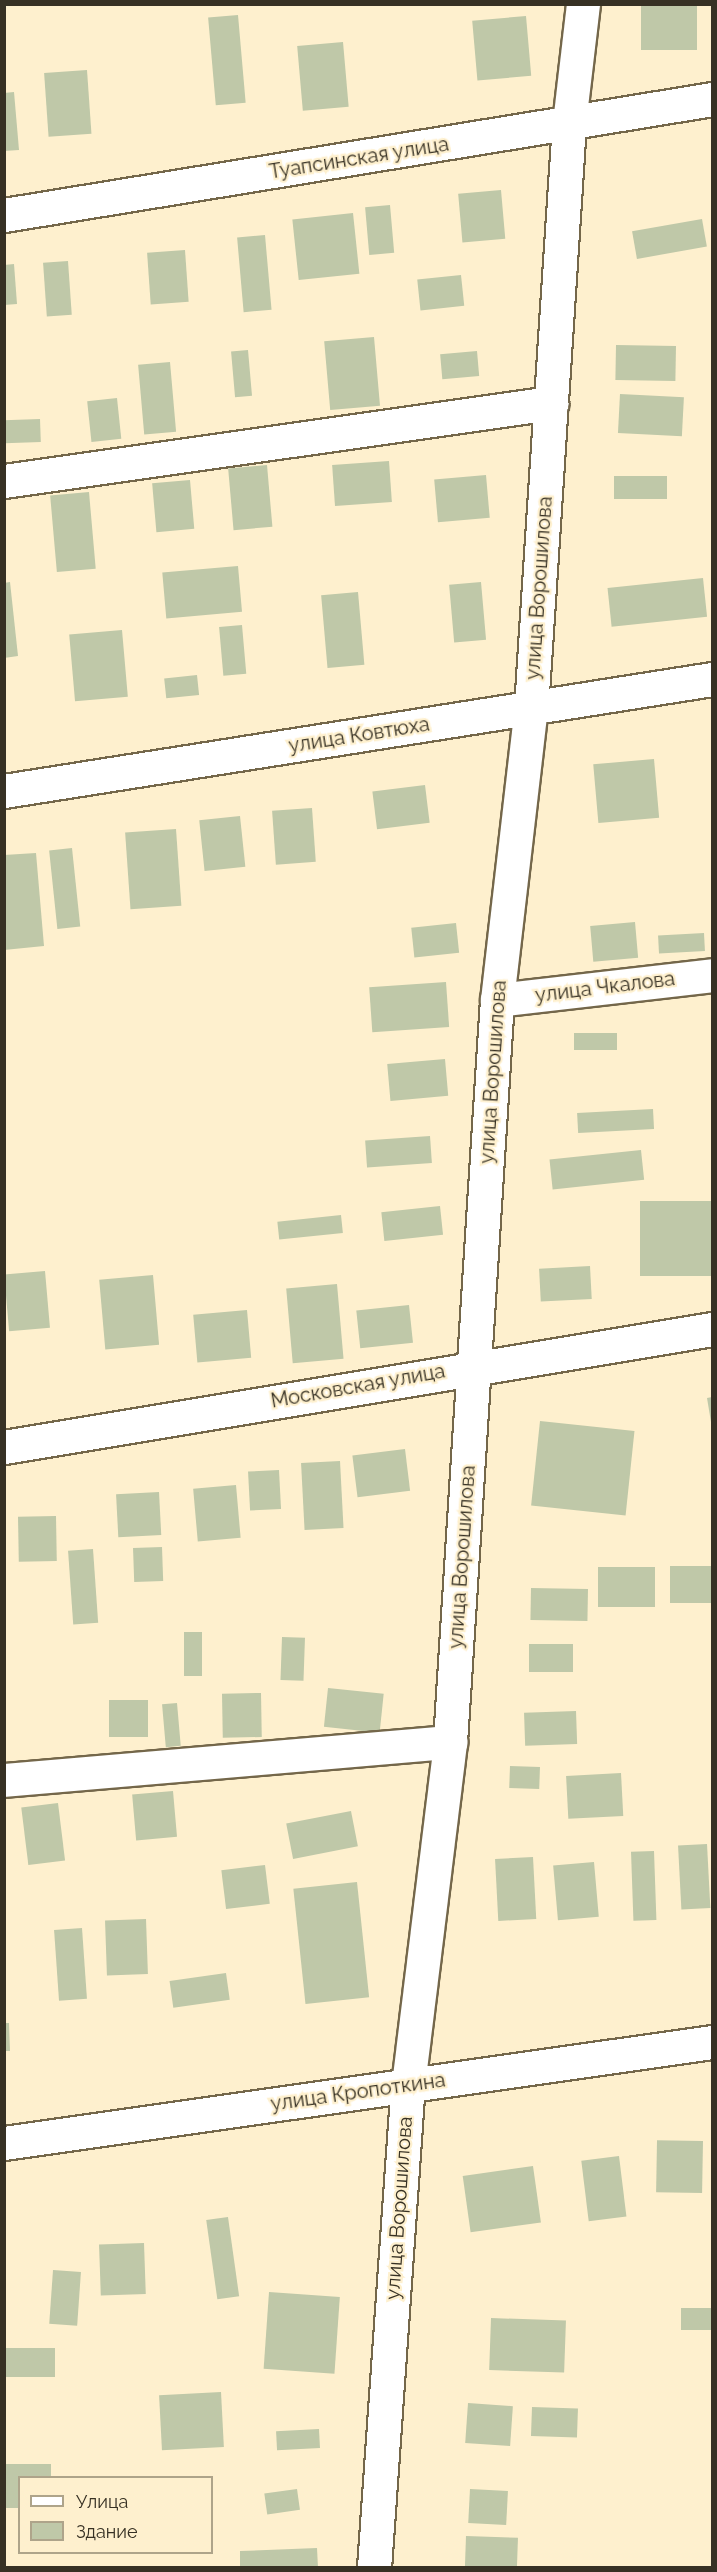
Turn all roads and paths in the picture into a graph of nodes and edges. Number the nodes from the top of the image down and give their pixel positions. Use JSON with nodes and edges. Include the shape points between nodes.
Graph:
{"nodes":[{"id":1,"x":583,"y":4,"type":"edge"},
{"id":2,"x":712,"y":99,"type":"edge"},
{"id":3,"x":569,"y":123,"type":"junction"},
{"id":4,"x":4,"y":215,"type":"edge"},
{"id":5,"x":551,"y":403,"type":"junction"},
{"id":6,"x":4,"y":481,"type":"edge"},
{"id":7,"x":712,"y":679,"type":"edge"},
{"id":8,"x":531,"y":708,"type":"junction"},
{"id":9,"x":4,"y":791,"type":"edge"},
{"id":10,"x":712,"y":975,"type":"edge"},
{"id":11,"x":496,"y":1000,"type":"junction"},
{"id":12,"x":712,"y":1329,"type":"edge"},
{"id":13,"x":474,"y":1367,"type":"junction"},
{"id":14,"x":4,"y":1447,"type":"edge"},
{"id":15,"x":450,"y":1742,"type":"junction"},
{"id":16,"x":4,"y":1780,"type":"edge"},
{"id":17,"x":712,"y":2042,"type":"edge"},
{"id":18,"x":408,"y":2085,"type":"junction"},
{"id":19,"x":4,"y":2143,"type":"edge"},
{"id":20,"x":374,"y":2568,"type":"edge"}],
"edges":[{"from":1,"to":3,"type":"street","name":"улица Ворошилова"},
{"from":2,"to":3,"type":"street","name":"Туапсинская улица"},
{"from":3,"to":4,"type":"street","name":"Туапсинская улица"},
{"from":3,"to":5,"type":"street","name":"улица Ворошилова"},
{"from":5,"to":6,"type":"street"},
{"from":5,"to":8,"type":"street","name":"улица Ворошилова"},
{"from":7,"to":8,"type":"street","name":"улица Ковтюха"},
{"from":8,"to":9,"type":"street","name":"улица Ковтюха"},
{"from":8,"to":11,"type":"street","name":"улица Ворошилова"},
{"from":10,"to":11,"type":"street","name":"улица Чкалова"},
{"from":11,"to":13,"type":"street","name":"улица Ворошилова"},
{"from":12,"to":13,"type":"street","name":"Московская улица"},
{"from":13,"to":14,"type":"street","name":"Московская улица"},
{"from":13,"to":15,"type":"street","name":"улица Ворошилова"},
{"from":15,"to":16,"type":"street"},
{"from":15,"to":18,"type":"street","name":"улица Ворошилова"},
{"from":17,"to":18,"type":"street","name":"улица Кропоткина"},
{"from":18,"to":19,"type":"street","name":"улица Кропоткина"},
{"from":18,"to":20,"type":"street","name":"улица Ворошилова"}]}
